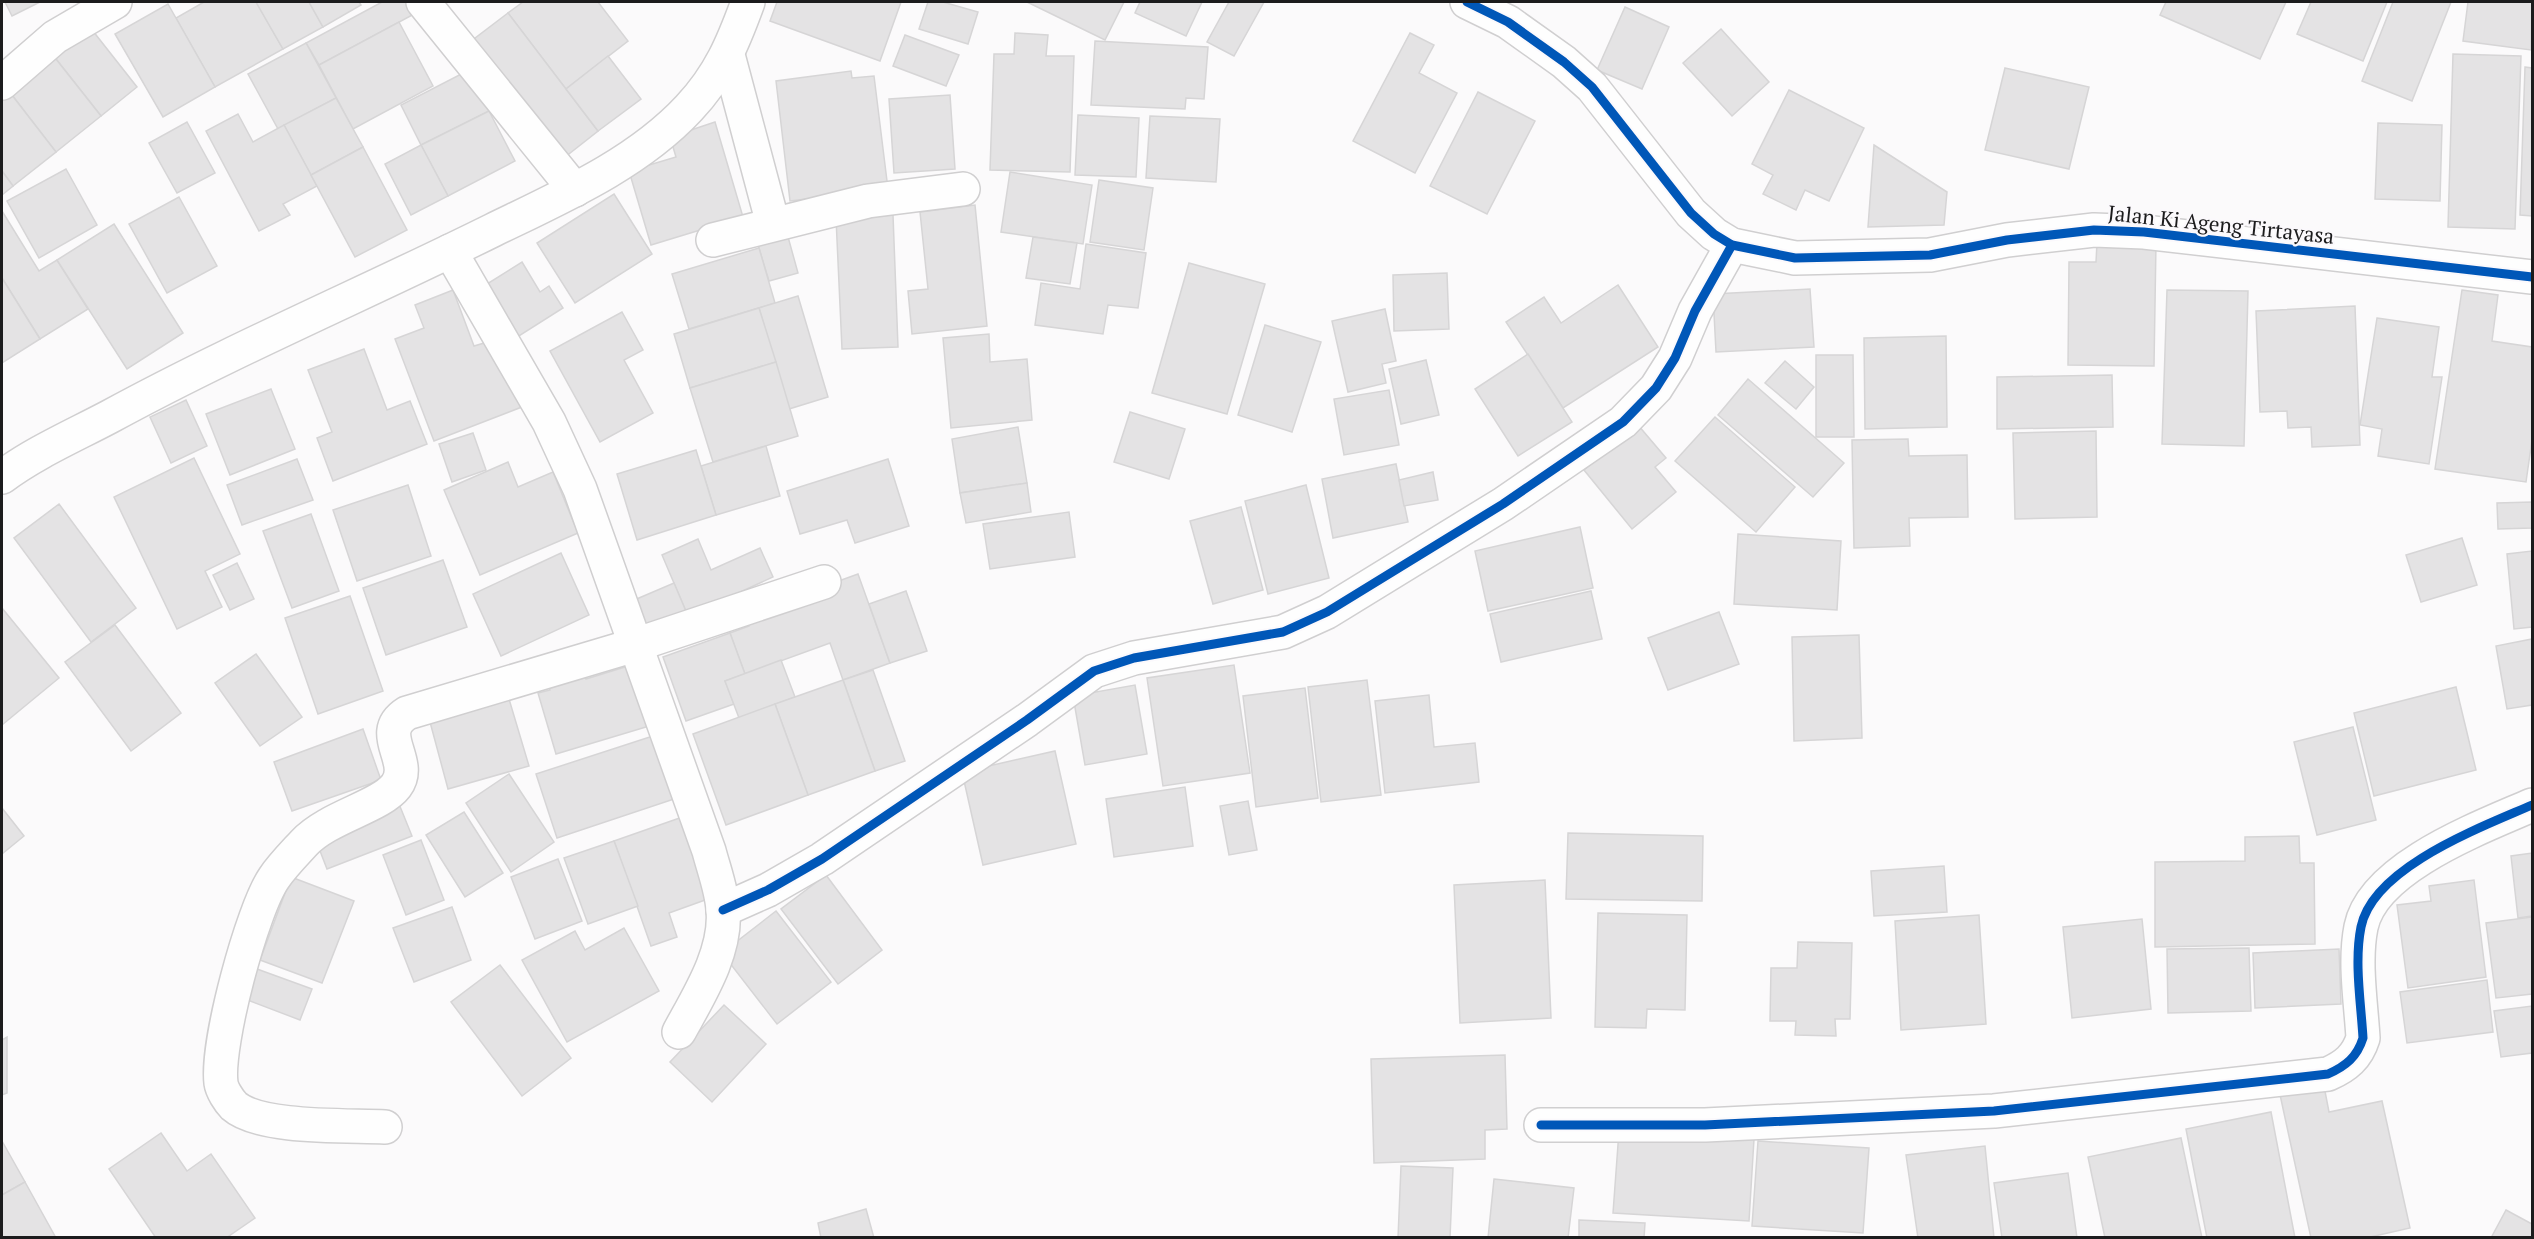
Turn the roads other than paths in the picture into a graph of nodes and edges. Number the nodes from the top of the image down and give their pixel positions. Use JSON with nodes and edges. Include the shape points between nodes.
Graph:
{"nodes":[{"id":1,"x":115,"y":2,"type":"edge"},
{"id":2,"x":423,"y":2,"type":"edge"},
{"id":3,"x":748,"y":2,"type":"edge"},
{"id":4,"x":1467,"y":2,"type":"edge"},
{"id":5,"x":728,"y":55,"type":"junction"},
{"id":6,"x":2,"y":83,"type":"edge"},
{"id":7,"x":963,"y":189,"type":"dead end"},
{"id":8,"x":574,"y":190,"type":"junction"},
{"id":9,"x":773,"y":224,"type":"junction"},
{"id":10,"x":713,"y":240,"type":"dead end"},
{"id":11,"x":1732,"y":245,"type":"junction"},
{"id":12,"x":450,"y":251,"type":"junction"},
{"id":13,"x":2532,"y":277,"type":"edge"},
{"id":14,"x":2,"y":477,"type":"edge"},
{"id":15,"x":824,"y":582,"type":"dead end"},
{"id":16,"x":636,"y":645,"type":"junction"},
{"id":17,"x":2532,"y":805,"type":"edge"},
{"id":18,"x":723,"y":910,"type":"junction"},
{"id":19,"x":679,"y":1032,"type":"dead end"},
{"id":20,"x":1541,"y":1125,"type":"dead end"},
{"id":21,"x":385,"y":1127,"type":"dead end"}],
"edges":[{"from":1,"to":6,"type":"street","via":[[55,37]]},
{"from":2,"to":8,"type":"street"},
{"from":3,"to":5,"type":"street"},
{"from":4,"to":11,"type":"street","name":"Jalan Ki Ageng Tirtayasa","via":[[1508,22],[1593,87],[1691,213]]},
{"from":5,"to":8,"type":"street","via":[[696,100],[666,131]]},
{"from":5,"to":9,"type":"street"},
{"from":7,"to":9,"type":"street","via":[[868,201]]},
{"from":8,"to":12,"type":"street"},
{"from":9,"to":10,"type":"street"},
{"from":11,"to":13,"type":"street","name":"Jalan Ki Ageng Tirtayasa","via":[[1795,258],[1930,255],[2007,240],[2094,230],[2144,232]]},
{"from":11,"to":18,"type":"street","via":[[1656,388],[1623,423],[1503,504],[1327,612],[1283,632],[1134,658],[1094,671],[822,859]]},
{"from":12,"to":14,"type":"street","via":[[158,390]]},
{"from":12,"to":16,"type":"street","via":[[549,422],[580,489]]},
{"from":15,"to":16,"type":"street"},
{"from":16,"to":18,"type":"street","via":[[692,798]]},
{"from":16,"to":21,"type":"street","via":[[407,712],[393,729],[401,771],[397,785],[386,795],[322,828],[305,841],[274,878],[249,938],[224,1035],[221,1083],[225,1094],[234,1106],[270,1122]]},
{"from":17,"to":20,"type":"street","via":[[2471,831],[2400,872],[2381,891],[2361,925],[2363,1038],[2352,1060],[2328,1074],[1994,1110],[1705,1125]]},
{"from":18,"to":19,"type":"street","via":[[723,927],[714,958]]}]}
